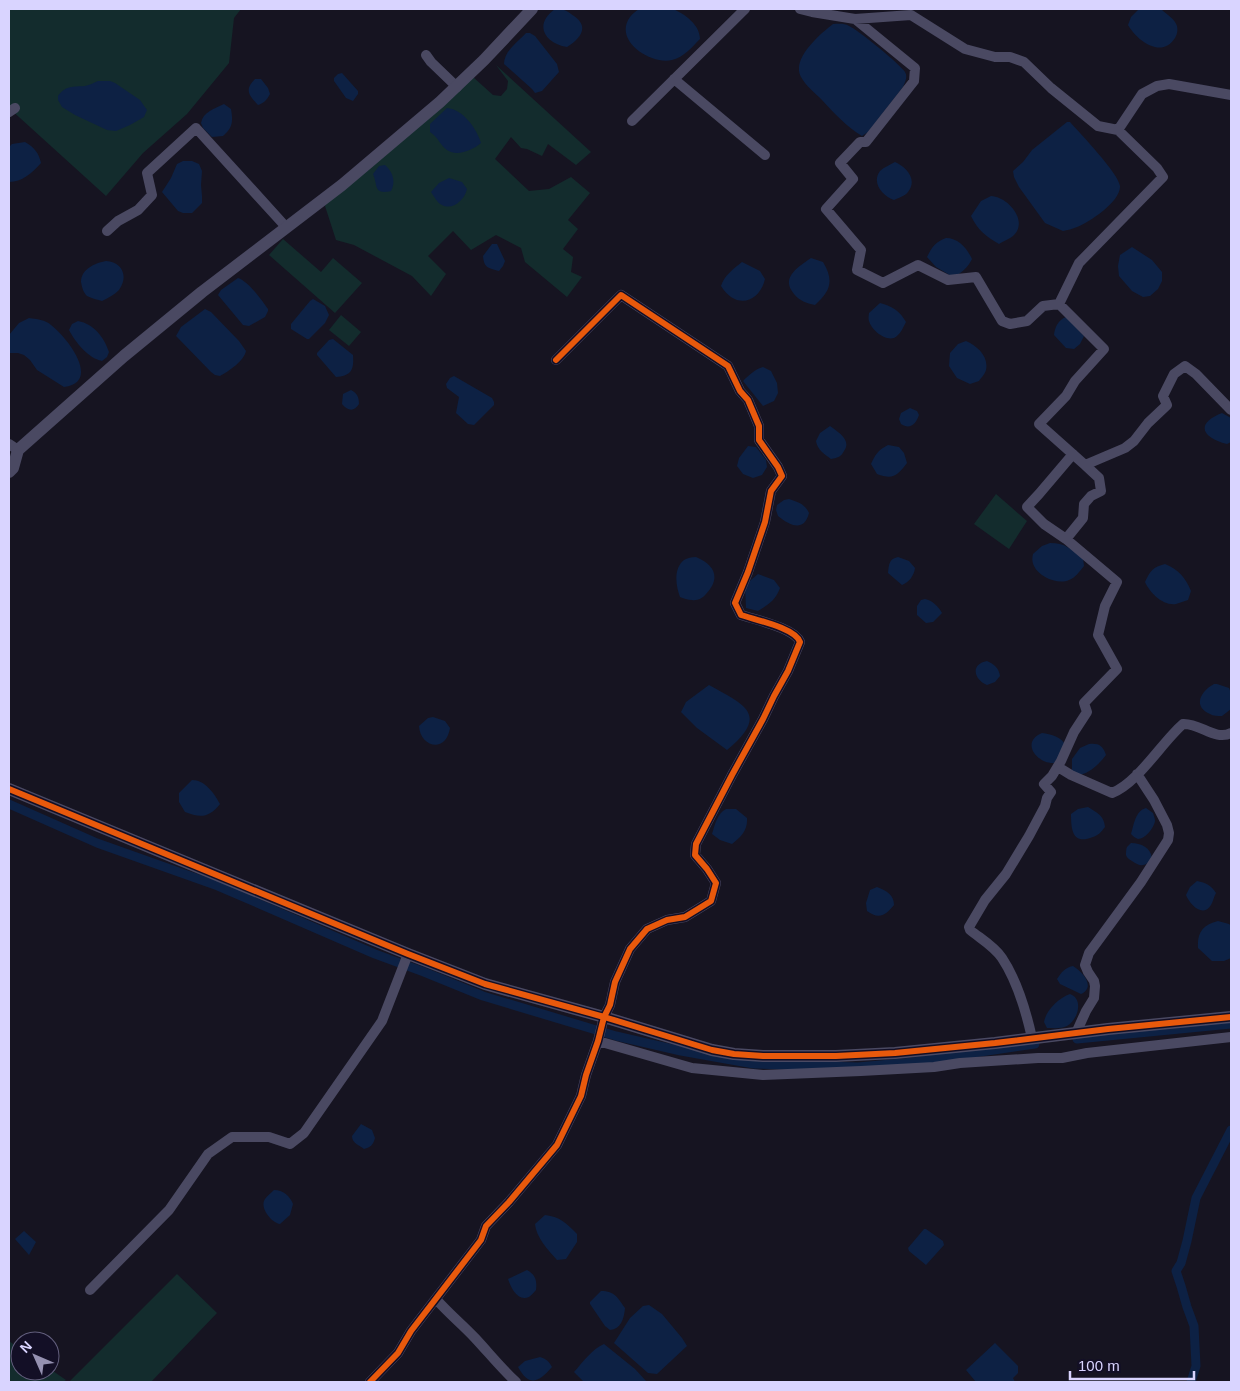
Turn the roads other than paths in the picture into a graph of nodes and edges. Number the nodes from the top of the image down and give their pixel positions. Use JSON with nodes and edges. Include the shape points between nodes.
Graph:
{"nodes":[{"id":1,"x":532,"y":9,"type":"edge"},
{"id":2,"x":745,"y":9,"type":"edge"},
{"id":3,"x":800,"y":9,"type":"edge"},
{"id":4,"x":855,"y":19,"type":"junction"},
{"id":5,"x":426,"y":55,"type":"dead end"},
{"id":6,"x":674,"y":79,"type":"junction"},
{"id":7,"x":457,"y":87,"type":"junction"},
{"id":8,"x":1231,"y":95,"type":"edge"},
{"id":9,"x":632,"y":121,"type":"dead end"},
{"id":10,"x":1118,"y":130,"type":"junction"},
{"id":11,"x":765,"y":155,"type":"dead end"},
{"id":12,"x":286,"y":227,"type":"junction"},
{"id":13,"x":107,"y":231,"type":"dead end"},
{"id":14,"x":1059,"y":304,"type":"junction"},
{"id":15,"x":556,"y":360,"type":"dead end"},
{"id":16,"x":1231,"y":410,"type":"edge"},
{"id":17,"x":14,"y":447,"type":"edge"},
{"id":18,"x":1073,"y":454,"type":"junction"},
{"id":19,"x":1085,"y":465,"type":"junction"},
{"id":20,"x":9,"y":472,"type":"edge"},
{"id":21,"x":1066,"y":539,"type":"junction"},
{"id":22,"x":1231,"y":733,"type":"edge"},
{"id":23,"x":1058,"y":767,"type":"junction"},
{"id":24,"x":1136,"y":774,"type":"junction"},
{"id":25,"x":9,"y":789,"type":"edge"},
{"id":26,"x":408,"y":954,"type":"junction"},
{"id":27,"x":604,"y":1017,"type":"junction"},
{"id":28,"x":1231,"y":1017,"type":"edge"},
{"id":29,"x":1076,"y":1033,"type":"junction"},
{"id":30,"x":1231,"y":1036,"type":"edge"},
{"id":31,"x":1032,"y":1038,"type":"junction"},
{"id":32,"x":598,"y":1041,"type":"junction"},
{"id":33,"x":90,"y":1290,"type":"dead end"},
{"id":34,"x":436,"y":1299,"type":"junction"},
{"id":35,"x":370,"y":1382,"type":"edge"},
{"id":36,"x":516,"y":1382,"type":"edge"}],
"edges":[{"from":1,"to":7,"type":"street"},
{"from":2,"to":6,"type":"street"},
{"from":3,"to":4,"type":"street"},
{"from":4,"to":10,"type":"street","via":[[911,15],[965,49],[1024,62],[1098,126]]},
{"from":4,"to":14,"type":"street","via":[[915,68],[914,81],[886,117],[866,142],[860,142],[840,163],[853,179],[826,209],[861,250],[857,270],[883,283],[918,265],[948,280],[976,277],[1002,321],[1010,324],[1027,321],[1043,306]]},
{"from":5,"to":7,"type":"street"},
{"from":6,"to":9,"type":"street"},
{"from":6,"to":11,"type":"street"},
{"from":7,"to":12,"type":"street","via":[[342,185]]},
{"from":8,"to":10,"type":"street","via":[[1169,84],[1157,86],[1142,94]]},
{"from":10,"to":14,"type":"street","via":[[1163,177],[1079,264]]},
{"from":12,"to":13,"type":"street","via":[[196,128],[147,173],[152,195],[138,210],[118,220]]},
{"from":12,"to":17,"type":"street"},
{"from":14,"to":18,"type":"street","via":[[1104,349],[1039,424]]},
{"from":15,"to":27,"type":"street","via":[[621,295],[728,366],[759,426],[759,440],[782,476],[772,490],[765,522],[735,603],[741,615],[781,628],[800,642],[791,666],[696,844],[696,854],[716,883],[711,901],[685,917],[667,920],[647,929],[640,936],[622,965]]},
{"from":16,"to":19,"type":"street","via":[[1185,366],[1174,374],[1163,396],[1166,405],[1134,441]]},
{"from":17,"to":20,"type":"street","via":[[13,468]]},
{"from":18,"to":19,"type":"street"},
{"from":18,"to":21,"type":"street","via":[[1027,507]]},
{"from":19,"to":21,"type":"street","via":[[1099,478],[1101,491],[1084,504],[1083,518]]},
{"from":21,"to":23,"type":"street","via":[[1117,582],[1105,606],[1098,635],[1117,669],[1084,703],[1087,712]]},
{"from":22,"to":24,"type":"street","via":[[1220,736],[1183,724]]},
{"from":23,"to":24,"type":"street","via":[[1112,793]]},
{"from":23,"to":31,"type":"street","via":[[1044,784],[1051,792],[1029,836],[969,927],[1001,957],[1024,1007]]},
{"from":24,"to":29,"type":"street","via":[[1167,824],[1168,840],[1089,953],[1085,965],[1094,981],[1094,998]]},
{"from":25,"to":26,"type":"street"},
{"from":26,"to":27,"type":"street","via":[[485,984]]},
{"from":26,"to":33,"type":"street","via":[[382,1021],[304,1133],[290,1144],[270,1137],[232,1137],[208,1154],[169,1210]]},
{"from":27,"to":31,"type":"street","via":[[712,1050],[763,1056],[895,1053]]},
{"from":27,"to":32,"type":"street"},
{"from":28,"to":29,"type":"street"},
{"from":29,"to":31,"type":"street"},
{"from":30,"to":32,"type":"street","via":[[1062,1058],[861,1072],[763,1075],[692,1068]]},
{"from":32,"to":34,"type":"street","via":[[581,1096],[557,1145],[486,1226],[481,1240]]},
{"from":34,"to":35,"type":"street","via":[[398,1353]]},
{"from":34,"to":36,"type":"street"}]}
